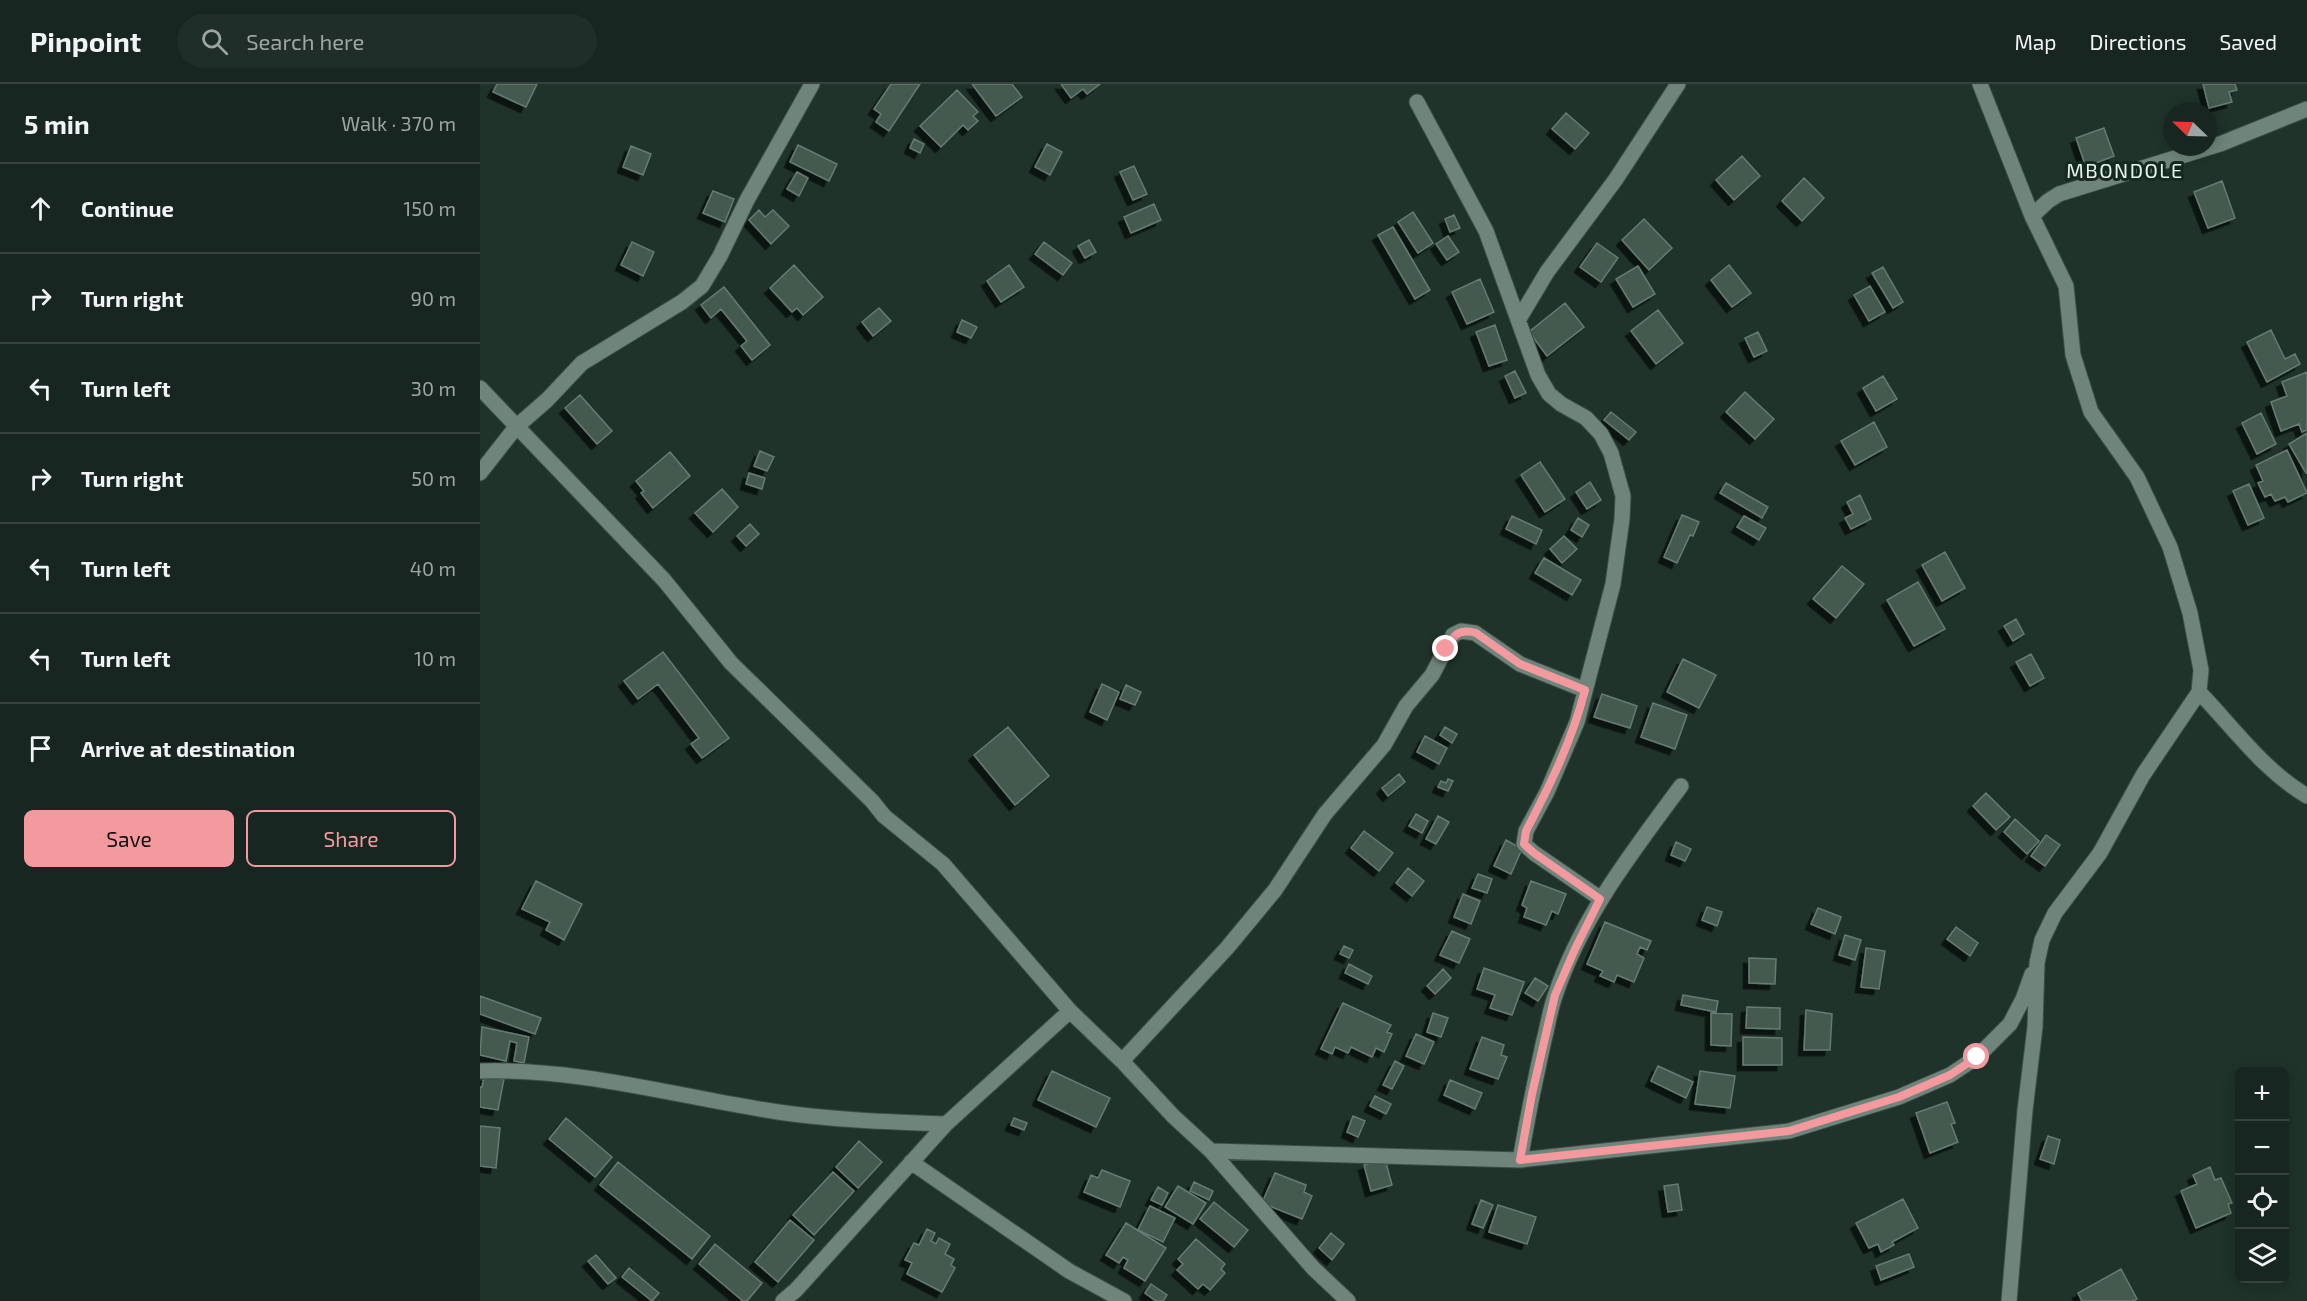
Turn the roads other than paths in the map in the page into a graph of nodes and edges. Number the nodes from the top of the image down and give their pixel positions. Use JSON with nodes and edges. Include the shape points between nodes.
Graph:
{"nodes":[{"id":1,"x":812,"y":84,"type":"edge"},
{"id":2,"x":1678,"y":84,"type":"edge"},
{"id":3,"x":1980,"y":84,"type":"edge"},
{"id":4,"x":1417,"y":102,"type":"dead end"},
{"id":5,"x":2307,"y":109,"type":"edge"},
{"id":6,"x":2032,"y":216,"type":"junction"},
{"id":7,"x":1519,"y":319,"type":"junction"},
{"id":8,"x":480,"y":388,"type":"edge"},
{"id":9,"x":516,"y":427,"type":"junction"},
{"id":10,"x":480,"y":473,"type":"edge"},
{"id":11,"x":1585,"y":690,"type":"junction"},
{"id":12,"x":2199,"y":692,"type":"junction"},
{"id":13,"x":1681,"y":786,"type":"dead end"},
{"id":14,"x":2307,"y":796,"type":"edge"},
{"id":15,"x":1600,"y":899,"type":"junction"},
{"id":16,"x":2037,"y":963,"type":"junction"},
{"id":17,"x":1070,"y":1011,"type":"junction"},
{"id":18,"x":1122,"y":1061,"type":"junction"},
{"id":19,"x":480,"y":1071,"type":"edge"},
{"id":20,"x":946,"y":1124,"type":"junction"},
{"id":21,"x":1211,"y":1151,"type":"junction"},
{"id":22,"x":1520,"y":1160,"type":"junction"},
{"id":23,"x":911,"y":1162,"type":"junction"},
{"id":24,"x":783,"y":1301,"type":"edge"},
{"id":25,"x":1124,"y":1301,"type":"edge"},
{"id":26,"x":1348,"y":1301,"type":"edge"},
{"id":27,"x":2009,"y":1301,"type":"edge"}],
"edges":[{"from":1,"to":9,"type":"street","via":[[702,286],[582,363]]},
{"from":2,"to":7,"type":"street","via":[[1616,179],[1547,272]]},
{"from":3,"to":6,"type":"street"},
{"from":4,"to":7,"type":"street","via":[[1486,231]]},
{"from":5,"to":6,"type":"street","via":[[2220,144],[2059,194]]},
{"from":6,"to":12,"type":"street","via":[[2066,286],[2073,355],[2091,412],[2137,477],[2170,547],[2197,643]]},
{"from":7,"to":11,"type":"street","via":[[1538,375],[1549,394],[1586,418],[1600,434],[1611,453],[1623,496],[1613,584]]},
{"from":8,"to":9,"type":"street"},
{"from":9,"to":10,"type":"street"},
{"from":9,"to":17,"type":"street","via":[[664,580],[731,663],[884,816],[943,864]]},
{"from":11,"to":15,"type":"street","via":[[1573,732],[1526,831],[1524,844]]},
{"from":11,"to":18,"type":"street","via":[[1520,664],[1476,633],[1461,631],[1453,635],[1432,675],[1406,706],[1384,745],[1325,814],[1275,890]]},
{"from":12,"to":14,"type":"street","via":[[2267,765]]},
{"from":12,"to":16,"type":"street","via":[[2144,775],[2100,853],[2055,913],[2042,940]]},
{"from":13,"to":15,"type":"street"},
{"from":15,"to":22,"type":"street","via":[[1555,995]]},
{"from":16,"to":22,"type":"street","via":[[2010,1024],[1996,1040],[1950,1075],[1899,1097],[1789,1131]]},
{"from":16,"to":27,"type":"street","via":[[2035,1027]]},
{"from":17,"to":18,"type":"street"},
{"from":17,"to":20,"type":"street"},
{"from":18,"to":21,"type":"street"},
{"from":19,"to":20,"type":"street","via":[[567,1076],[778,1112]]},
{"from":20,"to":23,"type":"street"},
{"from":21,"to":22,"type":"street"},
{"from":21,"to":26,"type":"street","via":[[1313,1268]]},
{"from":23,"to":24,"type":"street"},
{"from":23,"to":25,"type":"street","via":[[1069,1270]]}]}
